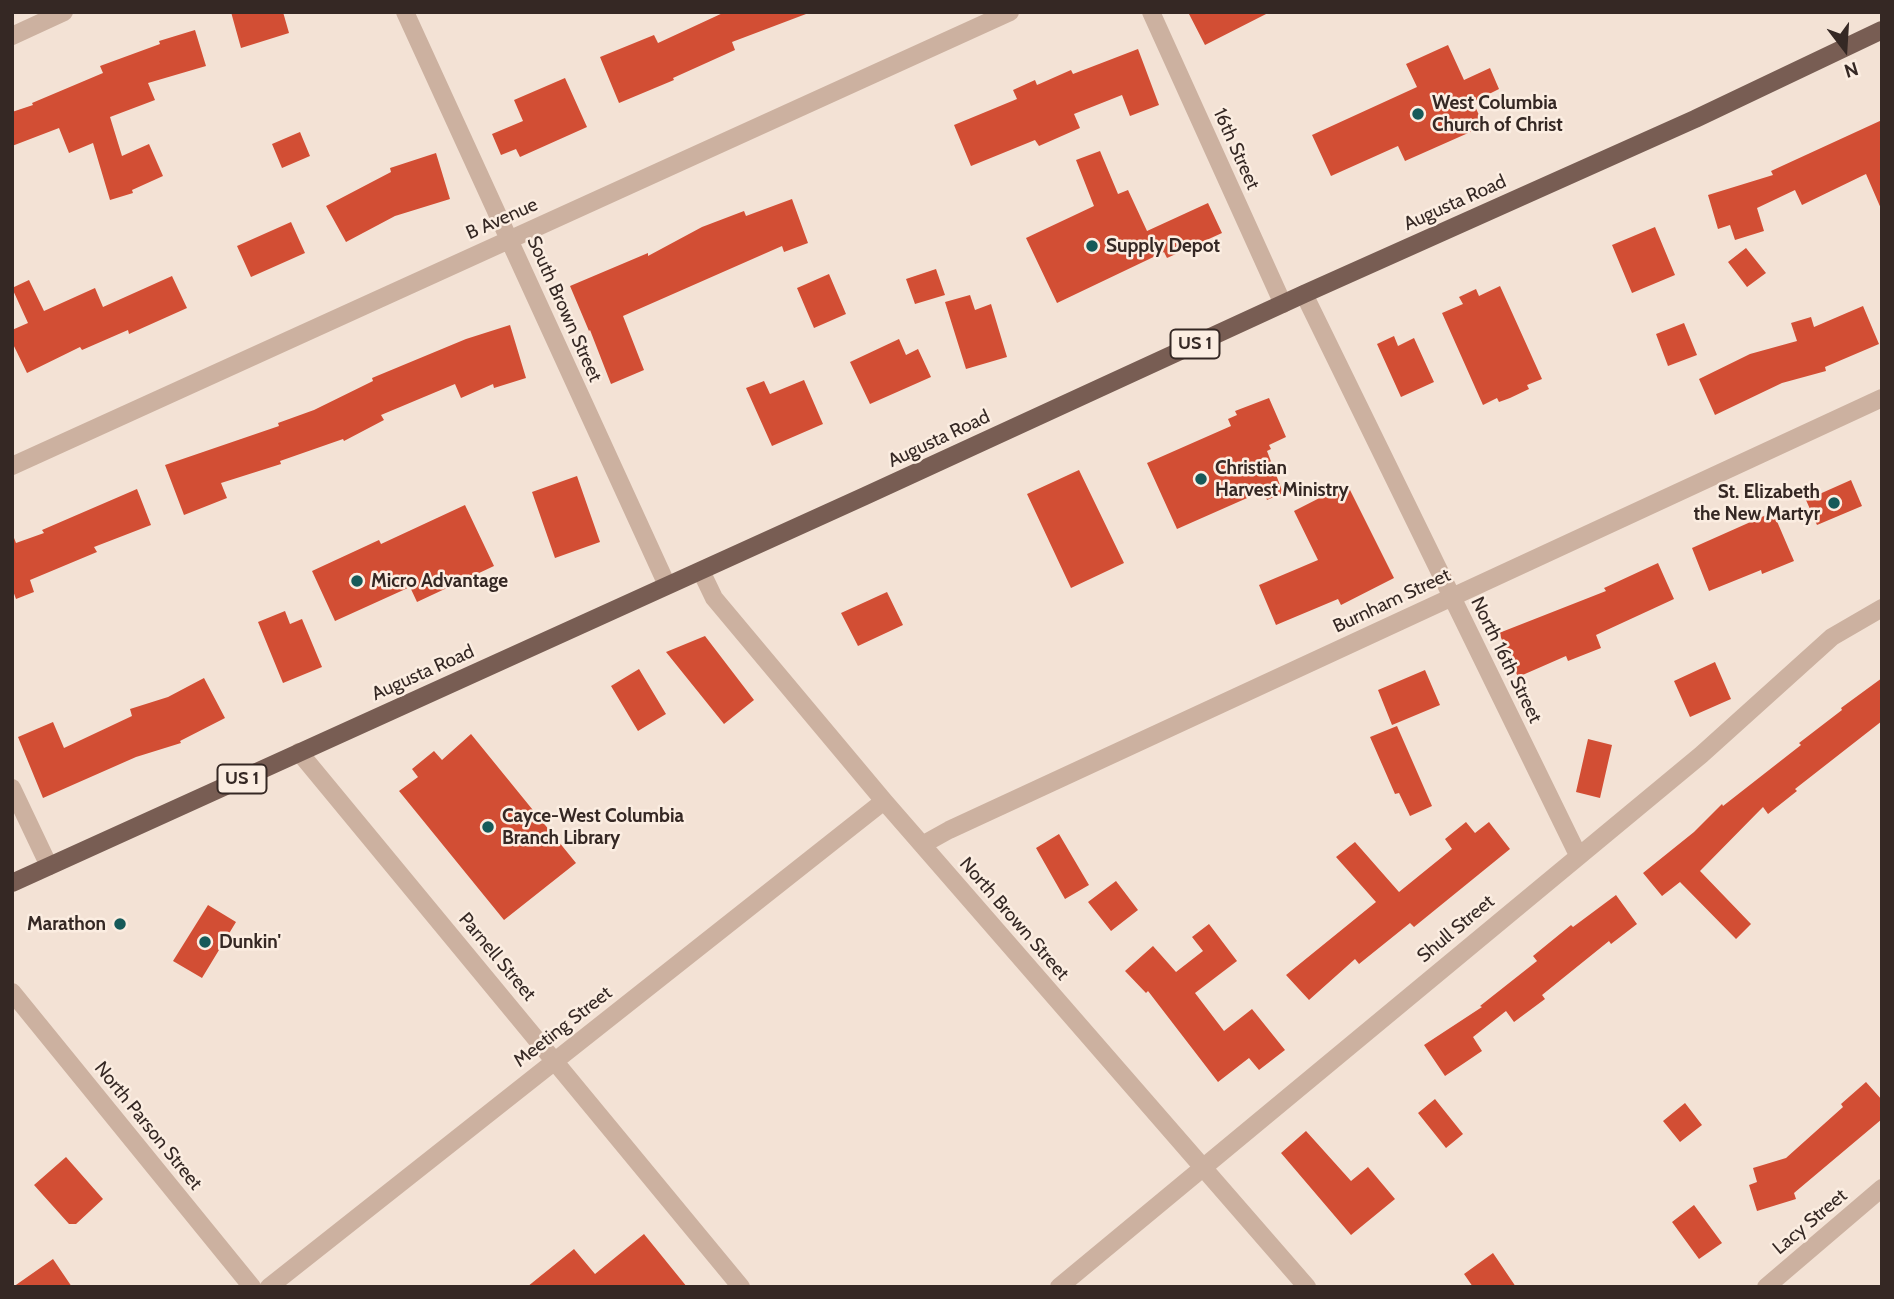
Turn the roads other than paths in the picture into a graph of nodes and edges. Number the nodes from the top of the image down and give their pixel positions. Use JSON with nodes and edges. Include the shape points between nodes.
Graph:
{"nodes":[{"id":1,"x":64,"y":12,"type":"edge"},
{"id":2,"x":405,"y":12,"type":"edge"},
{"id":3,"x":1010,"y":12,"type":"edge"},
{"id":4,"x":1151,"y":12,"type":"edge"},
{"id":5,"x":1882,"y":30,"type":"edge"},
{"id":6,"x":12,"y":36,"type":"edge"},
{"id":7,"x":510,"y":238,"type":"junction"},
{"id":8,"x":1304,"y":294,"type":"junction"},
{"id":9,"x":1283,"y":304,"type":"junction"},
{"id":10,"x":1882,"y":398,"type":"edge"},
{"id":11,"x":12,"y":466,"type":"edge"},
{"id":12,"x":701,"y":570,"type":"junction"},
{"id":13,"x":667,"y":585,"type":"junction"},
{"id":14,"x":1452,"y":597,"type":"junction"},
{"id":15,"x":1882,"y":608,"type":"edge"},
{"id":16,"x":299,"y":752,"type":"junction"},
{"id":17,"x":12,"y":788,"type":"edge"},
{"id":18,"x":884,"y":801,"type":"junction"},
{"id":19,"x":922,"y":845,"type":"junction"},
{"id":20,"x":1578,"y":855,"type":"junction"},
{"id":21,"x":48,"y":866,"type":"junction"},
{"id":22,"x":12,"y":883,"type":"edge"},
{"id":23,"x":12,"y":992,"type":"edge"},
{"id":24,"x":556,"y":1060,"type":"junction"},
{"id":25,"x":1202,"y":1167,"type":"junction"},
{"id":26,"x":1882,"y":1188,"type":"edge"},
{"id":27,"x":252,"y":1287,"type":"edge"},
{"id":28,"x":269,"y":1287,"type":"edge"},
{"id":29,"x":741,"y":1287,"type":"edge"},
{"id":30,"x":1059,"y":1287,"type":"edge"},
{"id":31,"x":1307,"y":1287,"type":"edge"},
{"id":32,"x":1766,"y":1287,"type":"edge"}],
"edges":[{"from":1,"to":6,"type":"street"},
{"from":2,"to":7,"type":"street","name":"South Brown Street"},
{"from":3,"to":7,"type":"street","name":"B Avenue"},
{"from":4,"to":9,"type":"street","name":"16th Street"},
{"from":5,"to":8,"type":"main road","name":"Augusta Road","number":"US 1"},
{"from":7,"to":11,"type":"street","name":"B Avenue"},
{"from":7,"to":13,"type":"street","name":"South Brown Street"},
{"from":8,"to":9,"type":"main road","name":"Augusta Road","number":"US 1"},
{"from":8,"to":14,"type":"street","name":"North 16th Street"},
{"from":9,"to":12,"type":"main road","name":"Augusta Road","number":"US 1"},
{"from":10,"to":14,"type":"street","name":"Burnham Street"},
{"from":12,"to":13,"type":"main road","name":"Augusta Road","number":"US 1"},
{"from":12,"to":18,"type":"street","name":"North Brown Street","via":[[714,598]]},
{"from":13,"to":16,"type":"main road","name":"Augusta Road","number":"US 1"},
{"from":14,"to":19,"type":"street","name":"Burnham Street"},
{"from":14,"to":20,"type":"street","name":"North 16th Street"},
{"from":15,"to":20,"type":"street","name":"Shull Street","via":[[1832,637],[1701,755]]},
{"from":16,"to":21,"type":"main road","name":"Augusta Road","number":"US 1"},
{"from":16,"to":24,"type":"street","name":"Parnell Street"},
{"from":17,"to":21,"type":"street"},
{"from":18,"to":19,"type":"street","name":"North Brown Street"},
{"from":18,"to":24,"type":"street","name":"Meeting Street"},
{"from":19,"to":25,"type":"street","name":"North Brown Street"},
{"from":20,"to":25,"type":"street","name":"Shull Street"},
{"from":21,"to":22,"type":"main road","name":"Augusta Road","number":"US 1"},
{"from":23,"to":27,"type":"street","name":"North Parson Street"},
{"from":24,"to":28,"type":"street","name":"Meeting Street"},
{"from":24,"to":29,"type":"street","name":"Parnell Street"},
{"from":25,"to":30,"type":"street","name":"Shull Street"},
{"from":25,"to":31,"type":"street","name":"North Brown Street"},
{"from":26,"to":32,"type":"street","name":"Lacy Street"}]}
